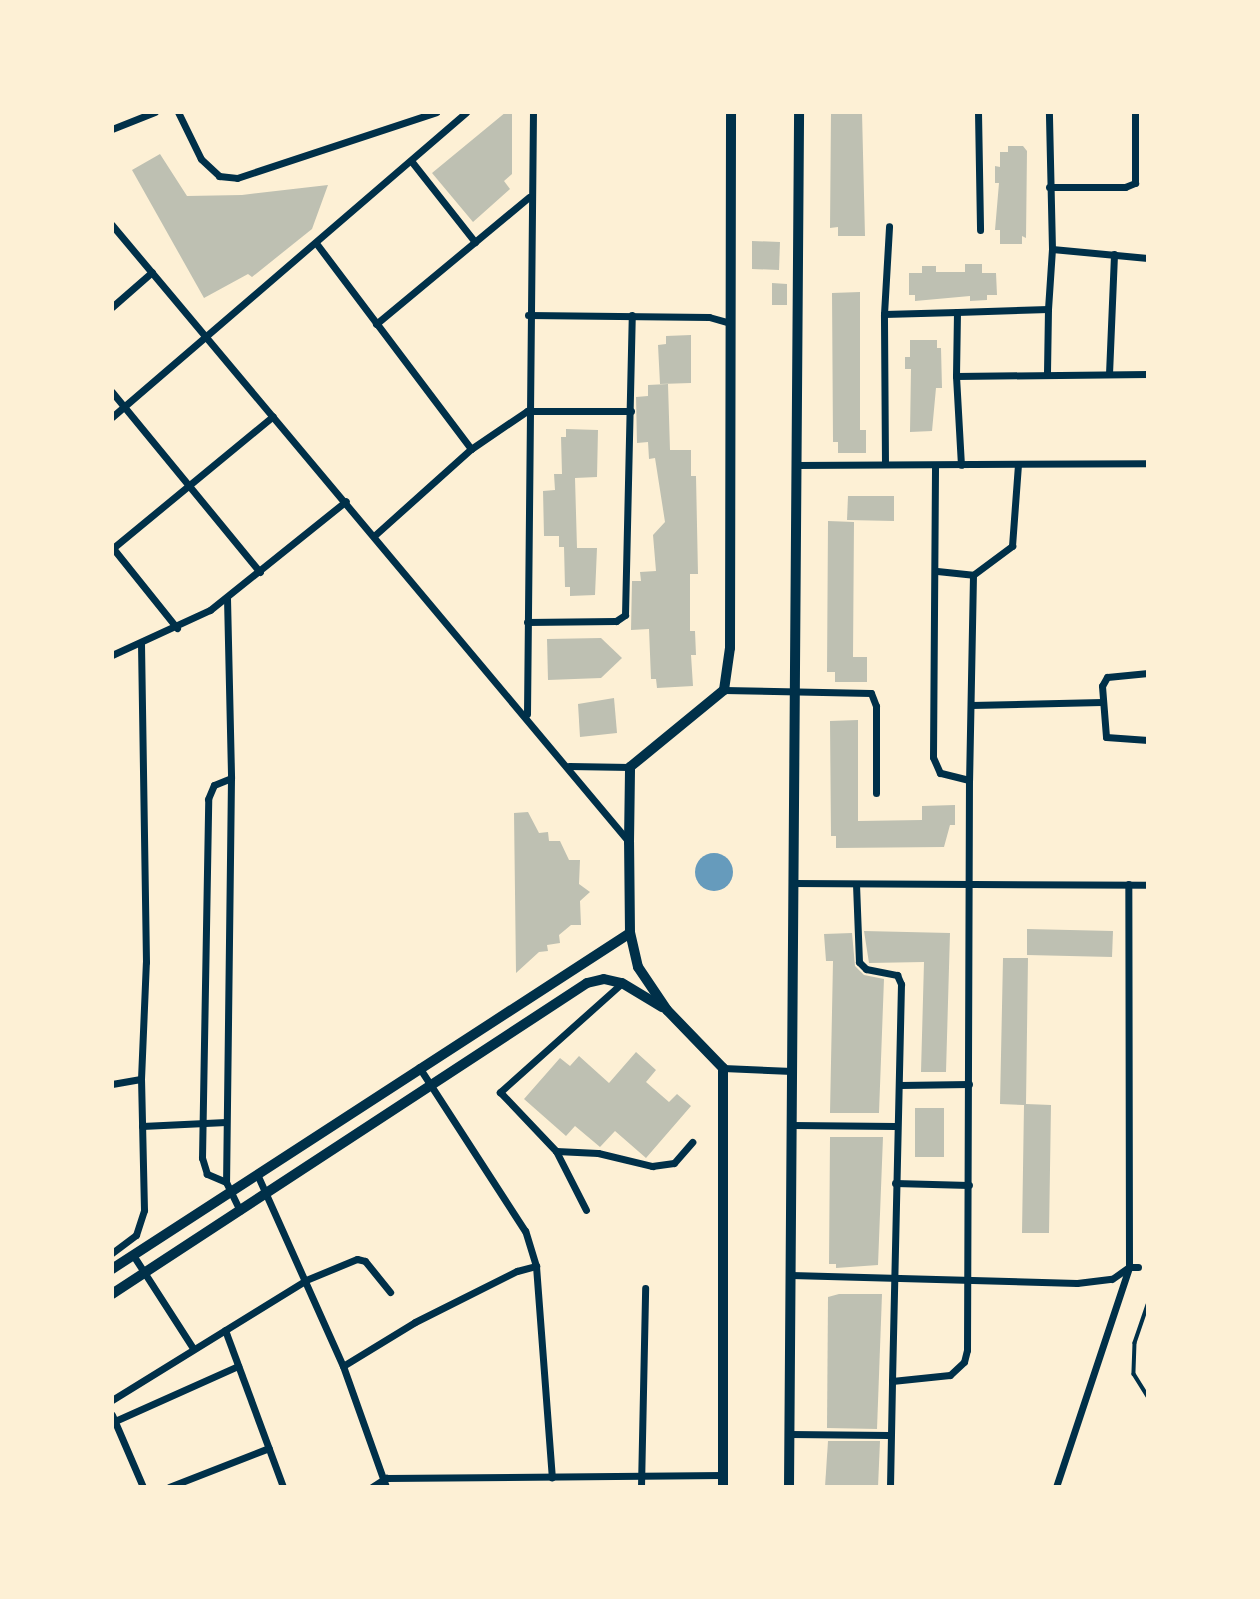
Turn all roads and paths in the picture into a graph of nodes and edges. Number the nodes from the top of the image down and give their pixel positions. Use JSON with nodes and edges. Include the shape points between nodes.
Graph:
{"nodes":[{"id":1,"x":155,"y":112,"type":"edge"},
{"id":2,"x":178,"y":112,"type":"edge"},
{"id":3,"x":436,"y":112,"type":"edge"},
{"id":4,"x":466,"y":112,"type":"edge"},
{"id":5,"x":731,"y":112,"type":"edge"},
{"id":6,"x":799,"y":112,"type":"edge"},
{"id":7,"x":978,"y":112,"type":"edge"},
{"id":8,"x":1049,"y":112,"type":"edge"},
{"id":9,"x":1136,"y":112,"type":"edge"},
{"id":10,"x":532,"y":113,"type":"edge"},
{"id":11,"x":112,"y":129,"type":"edge"},
{"id":12,"x":412,"y":162,"type":"junction"},
{"id":13,"x":1049,"y":187,"type":"junction"},
{"id":14,"x":529,"y":197,"type":"junction"},
{"id":15,"x":112,"y":225,"type":"edge"},
{"id":16,"x":889,"y":226,"type":"dead end"},
{"id":17,"x":980,"y":230,"type":"dead end"},
{"id":18,"x":475,"y":242,"type":"junction"},
{"id":19,"x":316,"y":243,"type":"junction"},
{"id":20,"x":1052,"y":249,"type":"junction"},
{"id":21,"x":1114,"y":254,"type":"junction"},
{"id":22,"x":1148,"y":258,"type":"edge"},
{"id":23,"x":152,"y":272,"type":"junction"},
{"id":24,"x":112,"y":307,"type":"edge"},
{"id":25,"x":1048,"y":309,"type":"junction"},
{"id":26,"x":957,"y":312,"type":"junction"},
{"id":27,"x":884,"y":314,"type":"junction"},
{"id":28,"x":528,"y":315,"type":"junction"},
{"id":29,"x":632,"y":315,"type":"junction"},
{"id":30,"x":727,"y":322,"type":"junction"},
{"id":31,"x":376,"y":324,"type":"junction"},
{"id":32,"x":206,"y":335,"type":"junction"},
{"id":33,"x":1109,"y":374,"type":"junction"},
{"id":34,"x":1148,"y":374,"type":"edge"},
{"id":35,"x":1047,"y":375,"type":"junction"},
{"id":36,"x":956,"y":376,"type":"junction"},
{"id":37,"x":112,"y":392,"type":"edge"},
{"id":38,"x":124,"y":407,"type":"junction"},
{"id":39,"x":527,"y":411,"type":"junction"},
{"id":40,"x":631,"y":411,"type":"junction"},
{"id":41,"x":112,"y":416,"type":"edge"},
{"id":42,"x":273,"y":416,"type":"junction"},
{"id":43,"x":471,"y":449,"type":"junction"},
{"id":44,"x":1148,"y":463,"type":"edge"},
{"id":45,"x":885,"y":464,"type":"junction"},
{"id":46,"x":796,"y":465,"type":"junction"},
{"id":47,"x":961,"y":465,"type":"junction"},
{"id":48,"x":1017,"y":465,"type":"junction"},
{"id":49,"x":935,"y":466,"type":"junction"},
{"id":50,"x":188,"y":487,"type":"junction"},
{"id":51,"x":346,"y":501,"type":"junction"},
{"id":52,"x":375,"y":535,"type":"junction"},
{"id":53,"x":113,"y":548,"type":"edge"},
{"id":54,"x":937,"y":571,"type":"junction"},
{"id":55,"x":260,"y":572,"type":"junction"},
{"id":56,"x":973,"y":575,"type":"junction"},
{"id":57,"x":227,"y":598,"type":"junction"},
{"id":58,"x":527,"y":622,"type":"junction"},
{"id":59,"x":177,"y":628,"type":"junction"},
{"id":60,"x":141,"y":644,"type":"junction"},
{"id":61,"x":112,"y":655,"type":"edge"},
{"id":62,"x":1148,"y":673,"type":"edge"},
{"id":63,"x":724,"y":690,"type":"junction"},
{"id":64,"x":795,"y":694,"type":"junction"},
{"id":65,"x":1102,"y":702,"type":"junction"},
{"id":66,"x":971,"y":705,"type":"junction"},
{"id":67,"x":527,"y":715,"type":"junction"},
{"id":68,"x":1148,"y":740,"type":"edge"},
{"id":69,"x":569,"y":766,"type":"junction"},
{"id":70,"x":630,"y":767,"type":"junction"},
{"id":71,"x":231,"y":778,"type":"junction"},
{"id":72,"x":969,"y":779,"type":"junction"},
{"id":73,"x":876,"y":793,"type":"dead end"},
{"id":74,"x":629,"y":842,"type":"junction"},
{"id":75,"x":793,"y":883,"type":"junction"},
{"id":76,"x":856,"y":884,"type":"junction"},
{"id":77,"x":970,"y":884,"type":"junction"},
{"id":78,"x":1128,"y":884,"type":"junction"},
{"id":79,"x":1148,"y":885,"type":"edge"},
{"id":80,"x":631,"y":933,"type":"junction"},
{"id":81,"x":622,"y":983,"type":"junction"},
{"id":82,"x":667,"y":1010,"type":"junction"},
{"id":83,"x":419,"y":1068,"type":"junction"},
{"id":84,"x":723,"y":1068,"type":"junction"},
{"id":85,"x":792,"y":1071,"type":"junction"},
{"id":86,"x":141,"y":1079,"type":"junction"},
{"id":87,"x":112,"y":1084,"type":"edge"},
{"id":88,"x":969,"y":1084,"type":"junction"},
{"id":89,"x":900,"y":1085,"type":"junction"},
{"id":90,"x":430,"y":1087,"type":"junction"},
{"id":91,"x":204,"y":1122,"type":"junction"},
{"id":92,"x":226,"y":1122,"type":"junction"},
{"id":93,"x":335,"y":1123,"type":"junction"},
{"id":94,"x":792,"y":1125,"type":"junction"},
{"id":95,"x":142,"y":1126,"type":"junction"},
{"id":96,"x":895,"y":1126,"type":"junction"},
{"id":97,"x":344,"y":1141,"type":"junction"},
{"id":98,"x":692,"y":1142,"type":"dead end"},
{"id":99,"x":556,"y":1151,"type":"junction"},
{"id":100,"x":257,"y":1174,"type":"junction"},
{"id":101,"x":895,"y":1183,"type":"junction"},
{"id":102,"x":969,"y":1185,"type":"junction"},
{"id":103,"x":228,"y":1187,"type":"junction"},
{"id":104,"x":266,"y":1195,"type":"junction"},
{"id":105,"x":586,"y":1210,"type":"dead end"},
{"id":106,"x":240,"y":1211,"type":"junction"},
{"id":107,"x":112,"y":1253,"type":"edge"},
{"id":108,"x":134,"y":1255,"type":"junction"},
{"id":109,"x":536,"y":1266,"type":"junction"},
{"id":110,"x":1129,"y":1267,"type":"junction"},
{"id":111,"x":1138,"y":1267,"type":"dead end"},
{"id":112,"x":112,"y":1269,"type":"edge"},
{"id":113,"x":145,"y":1273,"type":"junction"},
{"id":114,"x":791,"y":1275,"type":"junction"},
{"id":115,"x":893,"y":1279,"type":"junction"},
{"id":116,"x":970,"y":1279,"type":"junction"},
{"id":117,"x":306,"y":1280,"type":"junction"},
{"id":118,"x":645,"y":1288,"type":"dead end"},
{"id":119,"x":390,"y":1292,"type":"dead end"},
{"id":120,"x":112,"y":1294,"type":"edge"},
{"id":121,"x":1148,"y":1306,"type":"edge"},
{"id":122,"x":225,"y":1329,"type":"junction"},
{"id":123,"x":192,"y":1348,"type":"junction"},
{"id":124,"x":238,"y":1366,"type":"junction"},
{"id":125,"x":343,"y":1366,"type":"junction"},
{"id":126,"x":892,"y":1381,"type":"junction"},
{"id":127,"x":1148,"y":1396,"type":"edge"},
{"id":128,"x":112,"y":1400,"type":"edge"},
{"id":129,"x":113,"y":1418,"type":"edge"},
{"id":130,"x":790,"y":1434,"type":"junction"},
{"id":131,"x":889,"y":1435,"type":"junction"},
{"id":132,"x":269,"y":1448,"type":"junction"},
{"id":133,"x":723,"y":1475,"type":"junction"},
{"id":134,"x":643,"y":1476,"type":"junction"},
{"id":135,"x":552,"y":1477,"type":"junction"},
{"id":136,"x":386,"y":1478,"type":"junction"},
{"id":137,"x":143,"y":1487,"type":"edge"},
{"id":138,"x":169,"y":1487,"type":"edge"},
{"id":139,"x":283,"y":1487,"type":"edge"},
{"id":140,"x":372,"y":1487,"type":"edge"},
{"id":141,"x":386,"y":1487,"type":"edge"},
{"id":142,"x":641,"y":1487,"type":"edge"},
{"id":143,"x":723,"y":1487,"type":"edge"},
{"id":144,"x":789,"y":1487,"type":"edge"},
{"id":145,"x":890,"y":1487,"type":"edge"},
{"id":146,"x":1056,"y":1487,"type":"edge"}],
"edges":[{"from":1,"to":11,"type":"street"},
{"from":2,"to":3,"type":"street","via":[[201,159],[219,176],[237,178]]},
{"from":4,"to":12,"type":"street"},
{"from":5,"to":30,"type":"street"},
{"from":6,"to":46,"type":"street"},
{"from":7,"to":17,"type":"street"},
{"from":8,"to":13,"type":"street"},
{"from":9,"to":13,"type":"street","via":[[1135,183],[1125,187]]},
{"from":10,"to":14,"type":"street"},
{"from":12,"to":18,"type":"street"},
{"from":12,"to":19,"type":"street"},
{"from":13,"to":20,"type":"street"},
{"from":14,"to":18,"type":"street"},
{"from":14,"to":28,"type":"street"},
{"from":15,"to":23,"type":"street"},
{"from":16,"to":27,"type":"street"},
{"from":18,"to":31,"type":"street"},
{"from":19,"to":31,"type":"street"},
{"from":19,"to":32,"type":"street"},
{"from":20,"to":21,"type":"street"},
{"from":20,"to":25,"type":"street"},
{"from":21,"to":22,"type":"street"},
{"from":21,"to":33,"type":"street"},
{"from":23,"to":24,"type":"street"},
{"from":23,"to":32,"type":"street"},
{"from":25,"to":26,"type":"street"},
{"from":25,"to":35,"type":"street"},
{"from":26,"to":27,"type":"street"},
{"from":26,"to":36,"type":"street"},
{"from":27,"to":45,"type":"street"},
{"from":28,"to":29,"type":"street"},
{"from":28,"to":39,"type":"street"},
{"from":29,"to":30,"type":"street","via":[[709,317]]},
{"from":29,"to":40,"type":"street"},
{"from":30,"to":63,"type":"street","via":[[730,648]]},
{"from":31,"to":43,"type":"street"},
{"from":32,"to":38,"type":"street"},
{"from":32,"to":42,"type":"street"},
{"from":33,"to":34,"type":"street"},
{"from":33,"to":35,"type":"street"},
{"from":35,"to":36,"type":"street"},
{"from":36,"to":47,"type":"street"},
{"from":37,"to":38,"type":"street"},
{"from":38,"to":41,"type":"street"},
{"from":38,"to":50,"type":"street"},
{"from":39,"to":40,"type":"street"},
{"from":39,"to":43,"type":"street"},
{"from":39,"to":58,"type":"street"},
{"from":40,"to":58,"type":"street","via":[[624,618]]},
{"from":42,"to":50,"type":"street"},
{"from":42,"to":51,"type":"street"},
{"from":43,"to":52,"type":"street"},
{"from":44,"to":48,"type":"street"},
{"from":45,"to":46,"type":"street"},
{"from":45,"to":49,"type":"street"},
{"from":46,"to":64,"type":"street"},
{"from":47,"to":48,"type":"street"},
{"from":47,"to":49,"type":"street"},
{"from":48,"to":56,"type":"street","via":[[1012,547]]},
{"from":49,"to":54,"type":"street"},
{"from":50,"to":53,"type":"street"},
{"from":50,"to":55,"type":"street"},
{"from":51,"to":52,"type":"street"},
{"from":51,"to":55,"type":"street"},
{"from":52,"to":67,"type":"street"},
{"from":53,"to":59,"type":"street"},
{"from":54,"to":56,"type":"street"},
{"from":54,"to":72,"type":"street","via":[[933,757],[940,773]]},
{"from":55,"to":57,"type":"street"},
{"from":56,"to":66,"type":"street"},
{"from":57,"to":59,"type":"street"},
{"from":57,"to":71,"type":"street"},
{"from":58,"to":67,"type":"street"},
{"from":59,"to":60,"type":"street"},
{"from":60,"to":61,"type":"street"},
{"from":60,"to":86,"type":"street","via":[[146,962]]},
{"from":62,"to":65,"type":"street","via":[[1105,678]]},
{"from":63,"to":64,"type":"street"},
{"from":63,"to":70,"type":"street"},
{"from":64,"to":73,"type":"street","via":[[874,695]]},
{"from":64,"to":75,"type":"street"},
{"from":65,"to":66,"type":"street"},
{"from":65,"to":68,"type":"street","via":[[1106,737]]},
{"from":66,"to":72,"type":"street"},
{"from":67,"to":69,"type":"street"},
{"from":69,"to":70,"type":"street"},
{"from":69,"to":74,"type":"street"},
{"from":70,"to":74,"type":"street"},
{"from":71,"to":91,"type":"street","via":[[214,785],[208,799]]},
{"from":71,"to":92,"type":"street"},
{"from":72,"to":77,"type":"street"},
{"from":74,"to":80,"type":"street"},
{"from":75,"to":76,"type":"street"},
{"from":75,"to":85,"type":"street"},
{"from":76,"to":77,"type":"street"},
{"from":76,"to":89,"type":"street","via":[[859,962],[866,969],[897,975],[901,984]]},
{"from":77,"to":78,"type":"street"},
{"from":77,"to":88,"type":"street"},
{"from":78,"to":79,"type":"street"},
{"from":78,"to":110,"type":"street"},
{"from":80,"to":82,"type":"street","via":[[644,981]]},
{"from":80,"to":83,"type":"street"},
{"from":81,"to":82,"type":"street"},
{"from":81,"to":90,"type":"street","via":[[604,979],[587,983]]},
{"from":81,"to":99,"type":"street","via":[[500,1092]]},
{"from":82,"to":84,"type":"street"},
{"from":83,"to":90,"type":"street"},
{"from":83,"to":93,"type":"street"},
{"from":84,"to":85,"type":"street"},
{"from":84,"to":133,"type":"street"},
{"from":85,"to":94,"type":"street"},
{"from":86,"to":87,"type":"street"},
{"from":86,"to":95,"type":"street"},
{"from":88,"to":89,"type":"street"},
{"from":88,"to":102,"type":"street"},
{"from":89,"to":96,"type":"street"},
{"from":90,"to":97,"type":"street"},
{"from":90,"to":109,"type":"street","via":[[525,1231]]},
{"from":91,"to":92,"type":"street"},
{"from":91,"to":95,"type":"street"},
{"from":91,"to":103,"type":"street","via":[[204,1169]]},
{"from":92,"to":103,"type":"street"},
{"from":93,"to":97,"type":"street"},
{"from":93,"to":100,"type":"street"},
{"from":94,"to":96,"type":"street"},
{"from":94,"to":114,"type":"street"},
{"from":95,"to":107,"type":"street","via":[[141,1224],[126,1245]]},
{"from":96,"to":101,"type":"street"},
{"from":97,"to":104,"type":"street"},
{"from":98,"to":99,"type":"street","via":[[674,1163],[652,1166],[598,1153]]},
{"from":99,"to":105,"type":"street"},
{"from":100,"to":103,"type":"street"},
{"from":100,"to":104,"type":"street"},
{"from":101,"to":102,"type":"street"},
{"from":101,"to":115,"type":"street"},
{"from":102,"to":116,"type":"street"},
{"from":103,"to":106,"type":"street"},
{"from":103,"to":108,"type":"street"},
{"from":104,"to":106,"type":"street"},
{"from":104,"to":117,"type":"street"},
{"from":106,"to":113,"type":"street"},
{"from":108,"to":112,"type":"street"},
{"from":108,"to":113,"type":"street"},
{"from":109,"to":125,"type":"street","via":[[415,1322]]},
{"from":109,"to":135,"type":"street"},
{"from":110,"to":111,"type":"street"},
{"from":110,"to":116,"type":"street","via":[[1112,1279],[1077,1283]]},
{"from":110,"to":146,"type":"street"},
{"from":113,"to":120,"type":"street"},
{"from":113,"to":123,"type":"street"},
{"from":114,"to":115,"type":"street"},
{"from":114,"to":130,"type":"street"},
{"from":115,"to":116,"type":"street"},
{"from":115,"to":126,"type":"street"},
{"from":116,"to":126,"type":"street","via":[[967,1350],[958,1370],[950,1375]]},
{"from":117,"to":119,"type":"street","via":[[356,1259],[365,1261]]},
{"from":117,"to":122,"type":"street"},
{"from":117,"to":125,"type":"street"},
{"from":118,"to":134,"type":"street"},
{"from":121,"to":127,"type":"lane","via":[[1135,1343],[1135,1374]]},
{"from":122,"to":123,"type":"street"},
{"from":122,"to":124,"type":"street"},
{"from":123,"to":128,"type":"street"},
{"from":124,"to":129,"type":"street"},
{"from":124,"to":132,"type":"street"},
{"from":125,"to":136,"type":"street"},
{"from":126,"to":131,"type":"street"},
{"from":129,"to":137,"type":"street"},
{"from":130,"to":131,"type":"street"},
{"from":130,"to":144,"type":"street"},
{"from":131,"to":145,"type":"street"},
{"from":132,"to":138,"type":"street"},
{"from":132,"to":139,"type":"street"},
{"from":133,"to":134,"type":"street"},
{"from":133,"to":143,"type":"street"},
{"from":134,"to":135,"type":"street"},
{"from":134,"to":142,"type":"street"},
{"from":135,"to":136,"type":"street"},
{"from":136,"to":140,"type":"street"},
{"from":136,"to":141,"type":"street"}]}
